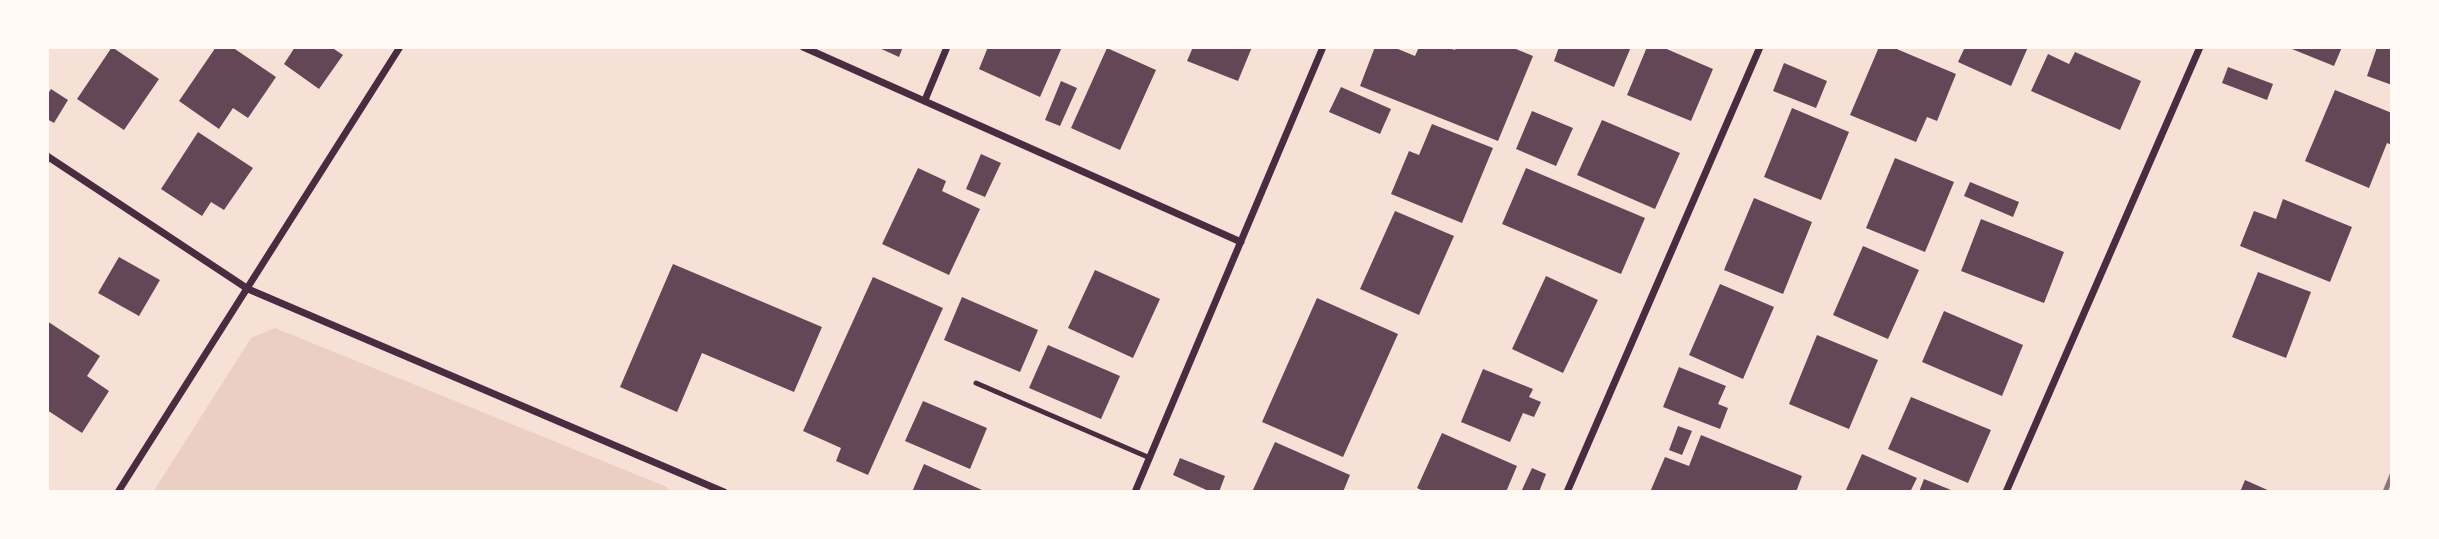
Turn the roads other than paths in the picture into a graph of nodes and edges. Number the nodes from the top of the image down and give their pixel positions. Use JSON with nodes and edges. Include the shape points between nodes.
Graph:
{"nodes":[{"id":1,"x":400,"y":47,"type":"edge"},
{"id":2,"x":803,"y":47,"type":"edge"},
{"id":3,"x":947,"y":47,"type":"edge"},
{"id":4,"x":1323,"y":47,"type":"edge"},
{"id":5,"x":1760,"y":47,"type":"edge"},
{"id":6,"x":2200,"y":47,"type":"edge"},
{"id":7,"x":925,"y":100,"type":"junction"},
{"id":8,"x":47,"y":156,"type":"edge"},
{"id":9,"x":1241,"y":242,"type":"junction"},
{"id":10,"x":248,"y":289,"type":"junction"},
{"id":11,"x":976,"y":383,"type":"dead end"},
{"id":12,"x":1150,"y":458,"type":"junction"},
{"id":13,"x":703,"y":483,"type":"junction"},
{"id":14,"x":118,"y":492,"type":"edge"},
{"id":15,"x":699,"y":492,"type":"edge"},
{"id":16,"x":724,"y":492,"type":"edge"},
{"id":17,"x":1135,"y":492,"type":"edge"},
{"id":18,"x":1567,"y":492,"type":"edge"},
{"id":19,"x":2006,"y":492,"type":"edge"}],
"edges":[{"from":1,"to":10,"type":"street"},
{"from":2,"to":7,"type":"street"},
{"from":3,"to":7,"type":"street"},
{"from":4,"to":9,"type":"street"},
{"from":5,"to":18,"type":"street"},
{"from":6,"to":19,"type":"street"},
{"from":7,"to":9,"type":"street"},
{"from":8,"to":10,"type":"street"},
{"from":9,"to":12,"type":"street"},
{"from":10,"to":13,"type":"street"},
{"from":10,"to":14,"type":"street"},
{"from":11,"to":12,"type":"lane"},
{"from":12,"to":17,"type":"street"},
{"from":13,"to":15,"type":"street"},
{"from":13,"to":16,"type":"street"}]}
